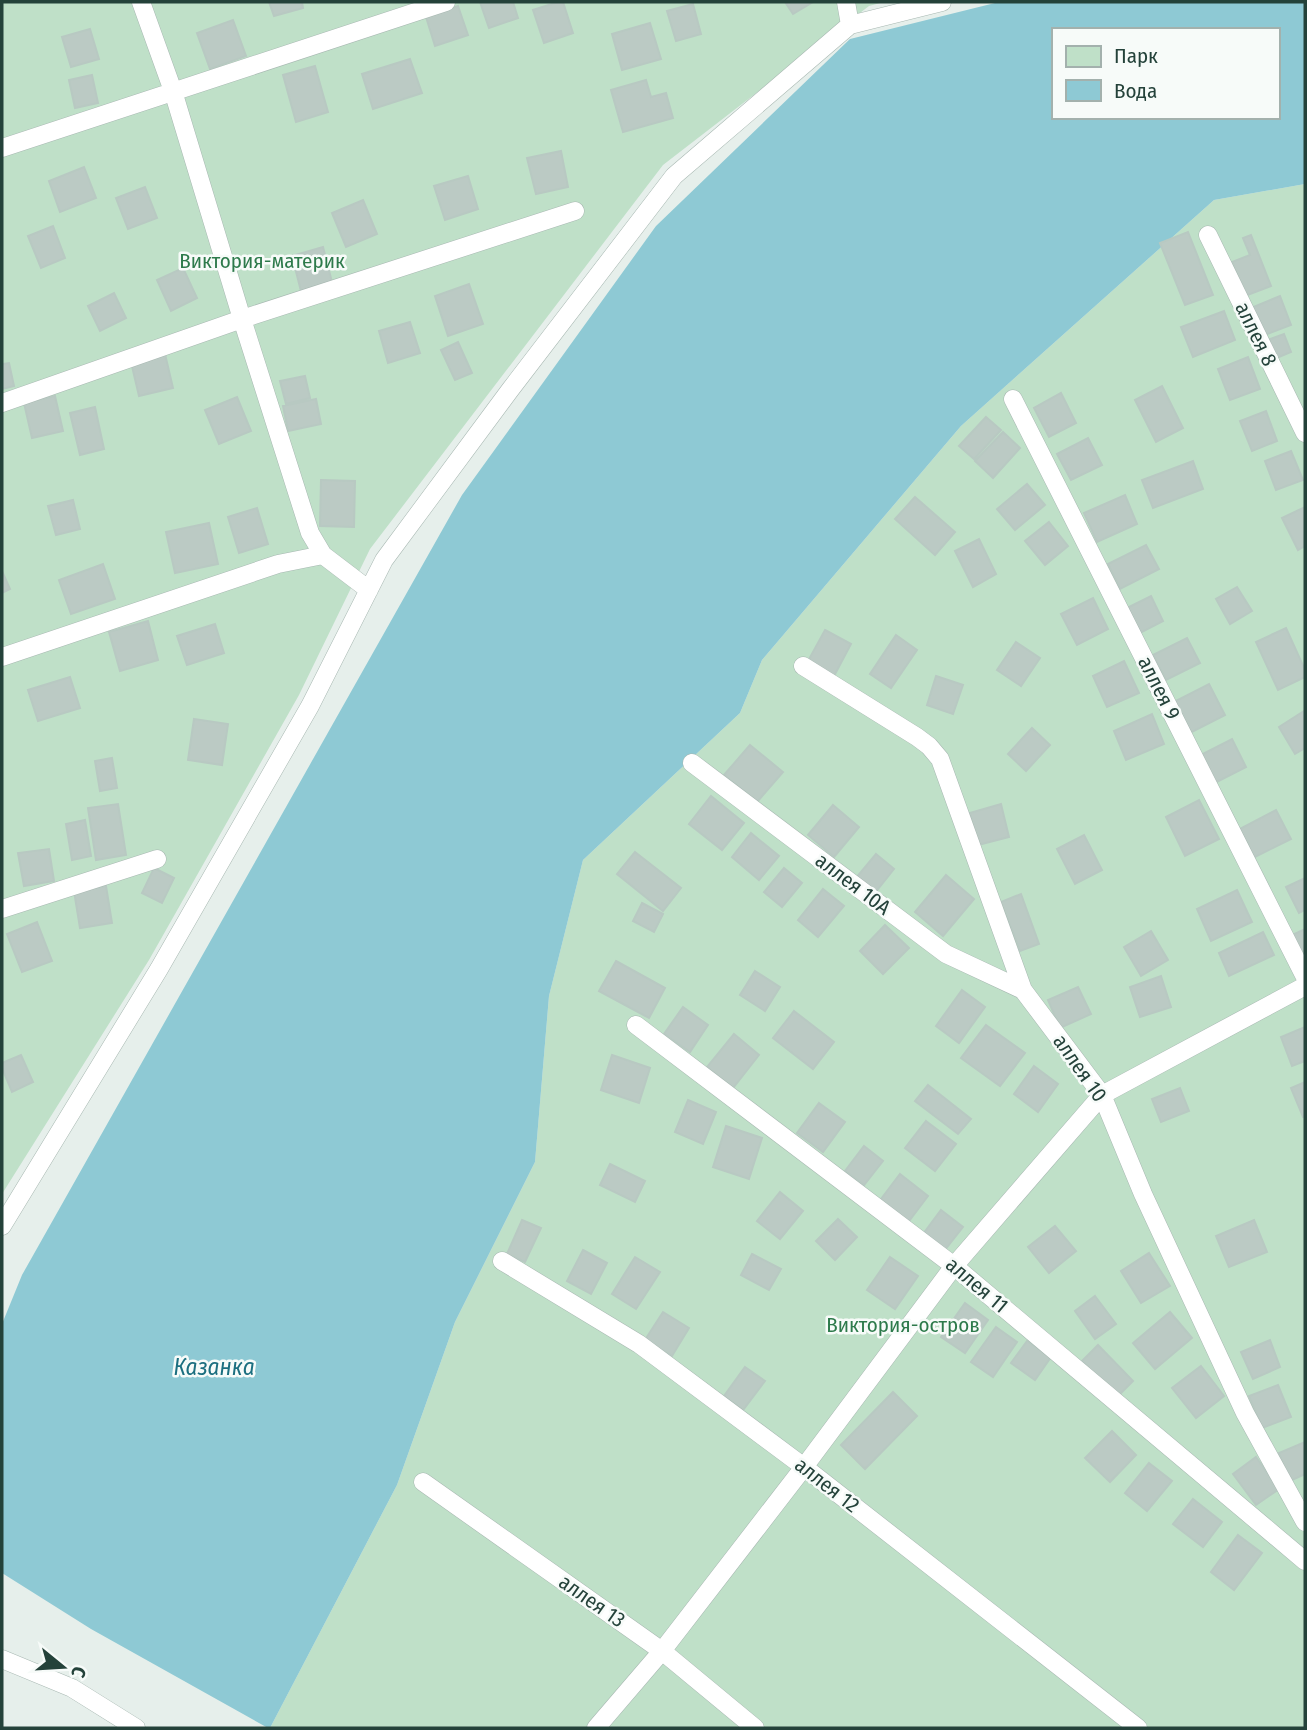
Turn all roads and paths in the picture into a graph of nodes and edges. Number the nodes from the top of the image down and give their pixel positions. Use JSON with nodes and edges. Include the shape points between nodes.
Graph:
{"nodes":[{"id":1,"x":141,"y":2,"type":"edge"},
{"id":2,"x":446,"y":2,"type":"edge"},
{"id":3,"x":846,"y":2,"type":"edge"},
{"id":4,"x":942,"y":2,"type":"edge"},
{"id":5,"x":850,"y":25,"type":"junction"},
{"id":6,"x":173,"y":91,"type":"junction"},
{"id":7,"x":2,"y":148,"type":"edge"},
{"id":8,"x":575,"y":211,"type":"dead end"},
{"id":9,"x":1208,"y":235,"type":"dead end"},
{"id":10,"x":242,"y":320,"type":"junction"},
{"id":11,"x":1013,"y":399,"type":"dead end"},
{"id":12,"x":2,"y":403,"type":"edge"},
{"id":13,"x":1305,"y":433,"type":"edge"},
{"id":14,"x":323,"y":555,"type":"junction"},
{"id":15,"x":369,"y":590,"type":"junction"},
{"id":16,"x":2,"y":657,"type":"edge"},
{"id":17,"x":803,"y":666,"type":"dead end"},
{"id":18,"x":692,"y":763,"type":"dead end"},
{"id":19,"x":157,"y":859,"type":"dead end"},
{"id":20,"x":2,"y":909,"type":"edge"},
{"id":21,"x":1305,"y":977,"type":"edge"},
{"id":22,"x":1305,"y":986,"type":"edge"},
{"id":23,"x":1023,"y":990,"type":"junction"},
{"id":24,"x":636,"y":1025,"type":"dead end"},
{"id":25,"x":1102,"y":1095,"type":"junction"},
{"id":26,"x":2,"y":1226,"type":"edge"},
{"id":27,"x":502,"y":1261,"type":"dead end"},
{"id":28,"x":954,"y":1266,"type":"junction"},
{"id":29,"x":804,"y":1467,"type":"junction"},
{"id":30,"x":423,"y":1482,"type":"dead end"},
{"id":31,"x":1305,"y":1522,"type":"edge"},
{"id":32,"x":1305,"y":1561,"type":"edge"},
{"id":33,"x":662,"y":1651,"type":"junction"},
{"id":34,"x":2,"y":1659,"type":"edge"},
{"id":35,"x":136,"y":1728,"type":"edge"},
{"id":36,"x":596,"y":1728,"type":"edge"},
{"id":37,"x":755,"y":1728,"type":"edge"},
{"id":38,"x":1138,"y":1728,"type":"edge"}],
"edges":[{"from":1,"to":6,"type":"lane"},
{"from":2,"to":6,"type":"lane"},
{"from":3,"to":5,"type":"lane"},
{"from":4,"to":5,"type":"lane"},
{"from":5,"to":15,"type":"lane","via":[[674,176],[383,560]]},
{"from":6,"to":7,"type":"lane"},
{"from":6,"to":10,"type":"lane"},
{"from":8,"to":10,"type":"lane"},
{"from":9,"to":13,"type":"lane","name":"аллея 8"},
{"from":10,"to":12,"type":"lane"},
{"from":10,"to":14,"type":"lane","via":[[310,533]]},
{"from":11,"to":21,"type":"lane","name":"аллея 9"},
{"from":14,"to":15,"type":"lane"},
{"from":14,"to":16,"type":"lane","via":[[278,564]]},
{"from":15,"to":26,"type":"lane","via":[[310,706],[159,969]]},
{"from":17,"to":23,"type":"lane","name":"аллея 10","via":[[917,737],[940,759]]},
{"from":18,"to":23,"type":"lane","name":"аллея 10А","via":[[946,954]]},
{"from":19,"to":20,"type":"lane"},
{"from":22,"to":25,"type":"lane"},
{"from":23,"to":25,"type":"lane","name":"аллея 10"},
{"from":24,"to":28,"type":"lane","name":"аллея 11"},
{"from":25,"to":28,"type":"lane"},
{"from":25,"to":31,"type":"lane","name":"аллея 10","via":[[1143,1195],[1245,1413]]},
{"from":27,"to":29,"type":"lane","name":"аллея 12","via":[[639,1343]]},
{"from":28,"to":29,"type":"lane"},
{"from":28,"to":32,"type":"lane","name":"аллея 11"},
{"from":29,"to":33,"type":"lane"},
{"from":29,"to":38,"type":"lane","name":"аллея 12"},
{"from":30,"to":33,"type":"lane","name":"аллея 13"},
{"from":33,"to":36,"type":"lane"},
{"from":33,"to":37,"type":"lane","name":"аллея 13"},
{"from":34,"to":35,"type":"lane","via":[[72,1688]]}]}
